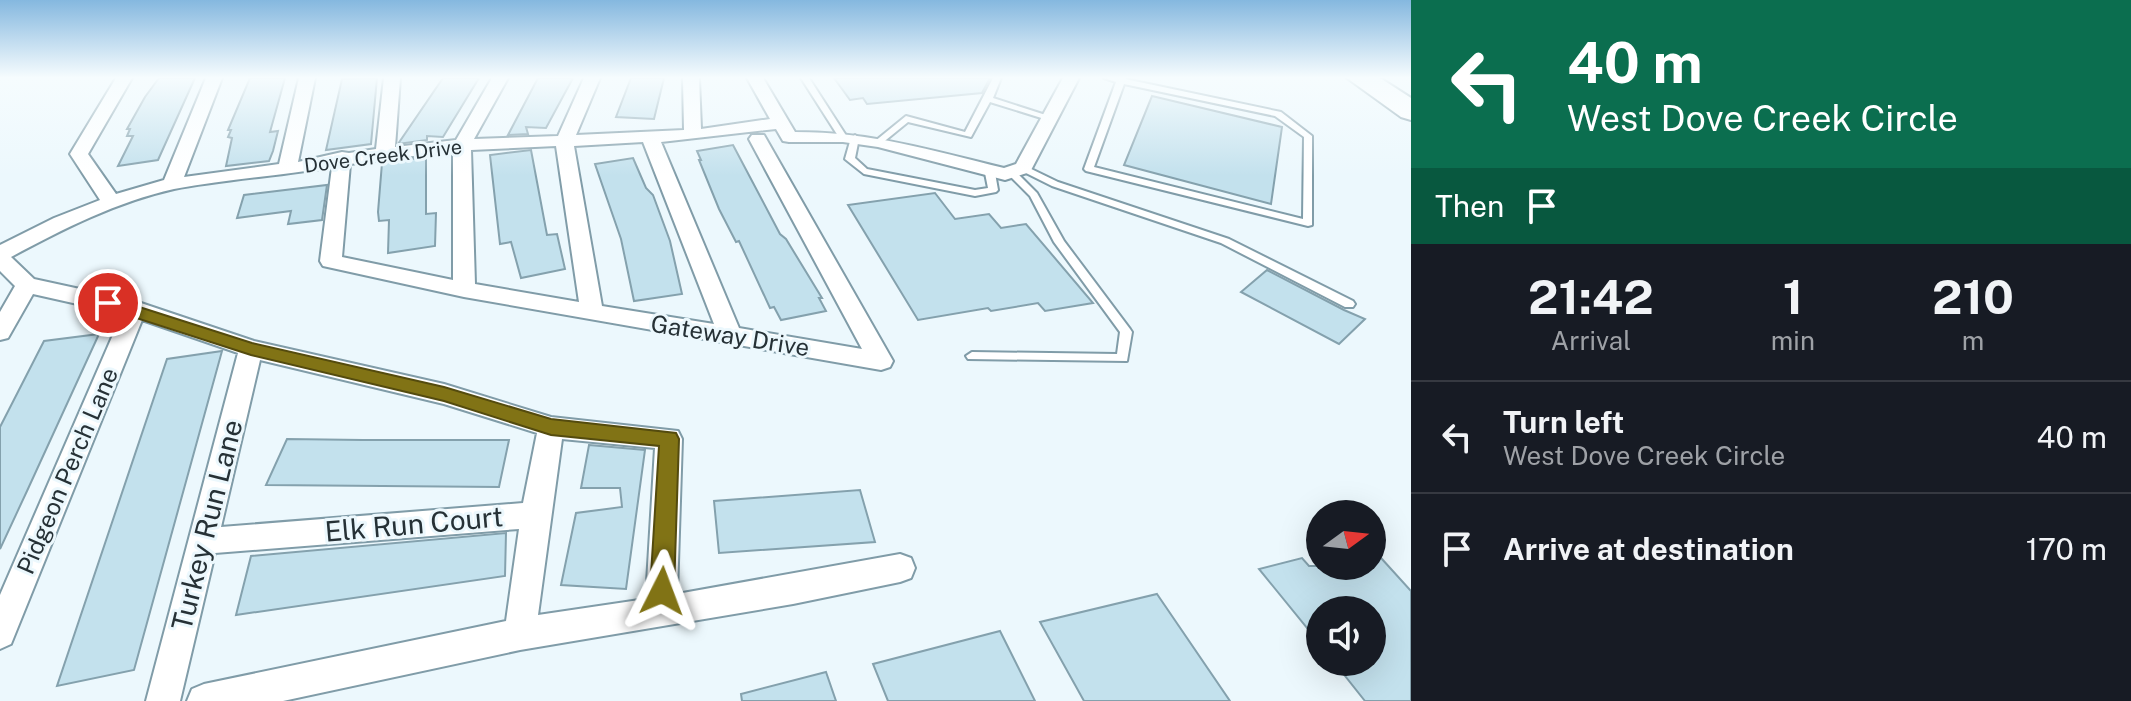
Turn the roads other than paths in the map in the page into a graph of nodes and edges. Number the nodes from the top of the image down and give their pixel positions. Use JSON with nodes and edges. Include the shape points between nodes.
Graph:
{"nodes":[{"id":1,"x":105,"y":111,"type":"edge"},
{"id":2,"x":201,"y":111,"type":"edge"},
{"id":3,"x":300,"y":111,"type":"edge"},
{"id":4,"x":389,"y":111,"type":"edge"},
{"id":5,"x":481,"y":111,"type":"edge"},
{"id":6,"x":578,"y":111,"type":"edge"},
{"id":7,"x":692,"y":111,"type":"edge"},
{"id":8,"x":774,"y":111,"type":"edge"},
{"id":9,"x":829,"y":111,"type":"edge"},
{"id":10,"x":981,"y":111,"type":"edge"},
{"id":11,"x":1027,"y":111,"type":"edge"},
{"id":12,"x":1055,"y":111,"type":"edge"},
{"id":13,"x":1110,"y":111,"type":"edge"},
{"id":14,"x":1263,"y":111,"type":"edge"},
{"id":15,"x":1051,"y":118,"type":"junction"},
{"id":16,"x":785,"y":130,"type":"junction"},
{"id":17,"x":693,"y":135,"type":"junction"},
{"id":18,"x":650,"y":137,"type":"junction"},
{"id":19,"x":849,"y":137,"type":"junction"},
{"id":20,"x":758,"y":139,"type":"dead end"},
{"id":21,"x":564,"y":142,"type":"junction"},
{"id":22,"x":878,"y":142,"type":"junction"},
{"id":23,"x":462,"y":145,"type":"junction"},
{"id":24,"x":385,"y":153,"type":"junction"},
{"id":25,"x":342,"y":157,"type":"junction"},
{"id":26,"x":287,"y":169,"type":"junction"},
{"id":27,"x":1018,"y":170,"type":"junction"},
{"id":28,"x":990,"y":173,"type":"junction"},
{"id":29,"x":172,"y":184,"type":"junction"},
{"id":30,"x":111,"y":202,"type":"junction"},
{"id":31,"x":0,"y":256,"type":"edge"},
{"id":32,"x":27,"y":285,"type":"junction"},
{"id":33,"x":464,"y":290,"type":"junction"},
{"id":34,"x":1349,"y":304,"type":"dead end"},
{"id":35,"x":135,"y":309,"type":"junction"},
{"id":36,"x":592,"y":313,"type":"junction"},
{"id":37,"x":0,"y":332,"type":"edge"},
{"id":38,"x":730,"y":336,"type":"junction"},
{"id":39,"x":251,"y":349,"type":"junction"},
{"id":40,"x":972,"y":356,"type":"dead end"},
{"id":41,"x":551,"y":427,"type":"junction"},
{"id":42,"x":535,"y":515,"type":"junction"},
{"id":43,"x":204,"y":541,"type":"junction"},
{"id":44,"x":900,"y":568,"type":"dead end"},
{"id":45,"x":661,"y":612,"type":"junction"},
{"id":46,"x":0,"y":633,"type":"edge"},
{"id":47,"x":520,"y":634,"type":"junction"},
{"id":48,"x":163,"y":701,"type":"edge"},
{"id":49,"x":204,"y":701,"type":"edge"}],
"edges":[{"from":1,"to":30,"type":"street","via":[[79,154]]},
{"from":2,"to":29,"type":"street"},
{"from":3,"to":26,"type":"street"},
{"from":4,"to":24,"type":"street"},
{"from":5,"to":23,"type":"street"},
{"from":6,"to":21,"type":"street"},
{"from":7,"to":17,"type":"street"},
{"from":8,"to":16,"type":"street"},
{"from":9,"to":19,"type":"lane"},
{"from":10,"to":22,"type":"lane","via":[[968,135],[906,119]]},
{"from":11,"to":15,"type":"lane"},
{"from":12,"to":15,"type":"street"},
{"from":13,"to":14,"type":"lane","via":[[1089,169],[1308,223],[1308,136],[1278,114]]},
{"from":15,"to":27,"type":"street"},
{"from":16,"to":17,"type":"street","name":"Dove Creek Drive"},
{"from":16,"to":19,"type":"street","name":"Dove Creek Drive"},
{"from":17,"to":18,"type":"street","name":"Dove Creek Drive"},
{"from":18,"to":21,"type":"street","name":"Dove Creek Drive"},
{"from":18,"to":38,"type":"street"},
{"from":19,"to":22,"type":"street","name":"Dove Creek Drive"},
{"from":19,"to":28,"type":"lane","via":[[850,159],[864,171],[975,193],[993,190]]},
{"from":20,"to":38,"type":"street","name":"Gateway Drive","via":[[881,361]]},
{"from":21,"to":23,"type":"street","name":"Dove Creek Drive"},
{"from":21,"to":36,"type":"street"},
{"from":22,"to":28,"type":"street","name":"Dove Creek Drive"},
{"from":23,"to":24,"type":"street","name":"Dove Creek Drive"},
{"from":23,"to":33,"type":"street"},
{"from":24,"to":25,"type":"street","name":"Dove Creek Drive"},
{"from":25,"to":26,"type":"street","name":"Dove Creek Drive"},
{"from":25,"to":33,"type":"street","name":"Gateway Drive","via":[[331,261]]},
{"from":26,"to":29,"type":"street","name":"Dove Creek Drive"},
{"from":27,"to":28,"type":"street","name":"Dove Creek Drive"},
{"from":27,"to":34,"type":"lane","via":[[1225,241]]},
{"from":27,"to":40,"type":"lane","via":[[1059,242],[1126,332],[1123,358]]},
{"from":29,"to":30,"type":"street","name":"Dove Creek Drive"},
{"from":30,"to":31,"type":"street","name":"Dove Creek Drive"},
{"from":31,"to":32,"type":"street"},
{"from":32,"to":35,"type":"street"},
{"from":32,"to":37,"type":"street"},
{"from":33,"to":36,"type":"street","name":"Gateway Drive"},
{"from":35,"to":39,"type":"street"},
{"from":35,"to":46,"type":"street","name":"Pidgeon Perch Lane"},
{"from":36,"to":38,"type":"street","name":"Gateway Drive"},
{"from":39,"to":41,"type":"street","via":[[444,394]]},
{"from":39,"to":43,"type":"street","name":"Turkey Run Lane"},
{"from":41,"to":42,"type":"street","name":"Elk Run Court"},
{"from":41,"to":45,"type":"street","via":[[669,439]]},
{"from":42,"to":43,"type":"street","name":"Elk Run Court"},
{"from":42,"to":47,"type":"street"},
{"from":43,"to":48,"type":"street","name":"Turkey Run Lane"},
{"from":44,"to":45,"type":"street"},
{"from":45,"to":47,"type":"street"},
{"from":47,"to":49,"type":"street"}]}
